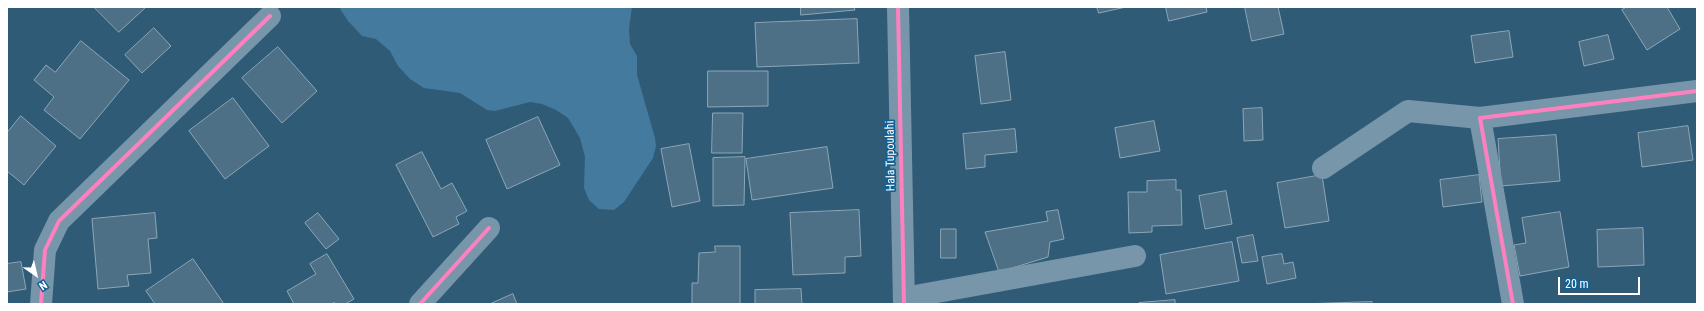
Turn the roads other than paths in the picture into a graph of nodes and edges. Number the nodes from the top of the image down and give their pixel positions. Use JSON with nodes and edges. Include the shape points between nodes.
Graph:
{"nodes":[{"id":1,"x":898,"y":7,"type":"edge"},
{"id":2,"x":270,"y":16,"type":"dead end"},
{"id":3,"x":1697,"y":91,"type":"edge"},
{"id":4,"x":1480,"y":118,"type":"junction"},
{"id":5,"x":1323,"y":168,"type":"dead end"},
{"id":6,"x":489,"y":228,"type":"dead end"},
{"id":7,"x":1135,"y":256,"type":"dead end"},
{"id":8,"x":904,"y":301,"type":"edge"},
{"id":9,"x":41,"y":304,"type":"edge"},
{"id":10,"x":420,"y":304,"type":"edge"},
{"id":11,"x":1513,"y":304,"type":"edge"}],
"edges":[{"from":1,"to":8,"type":"street","name":"Hala Tupoulahi"},
{"from":2,"to":9,"type":"street","via":[[59,221],[45,250]]},
{"from":3,"to":4,"type":"street"},
{"from":4,"to":5,"type":"street","via":[[1408,111]]},
{"from":4,"to":11,"type":"street"},
{"from":6,"to":10,"type":"street"},
{"from":7,"to":8,"type":"street"}]}
